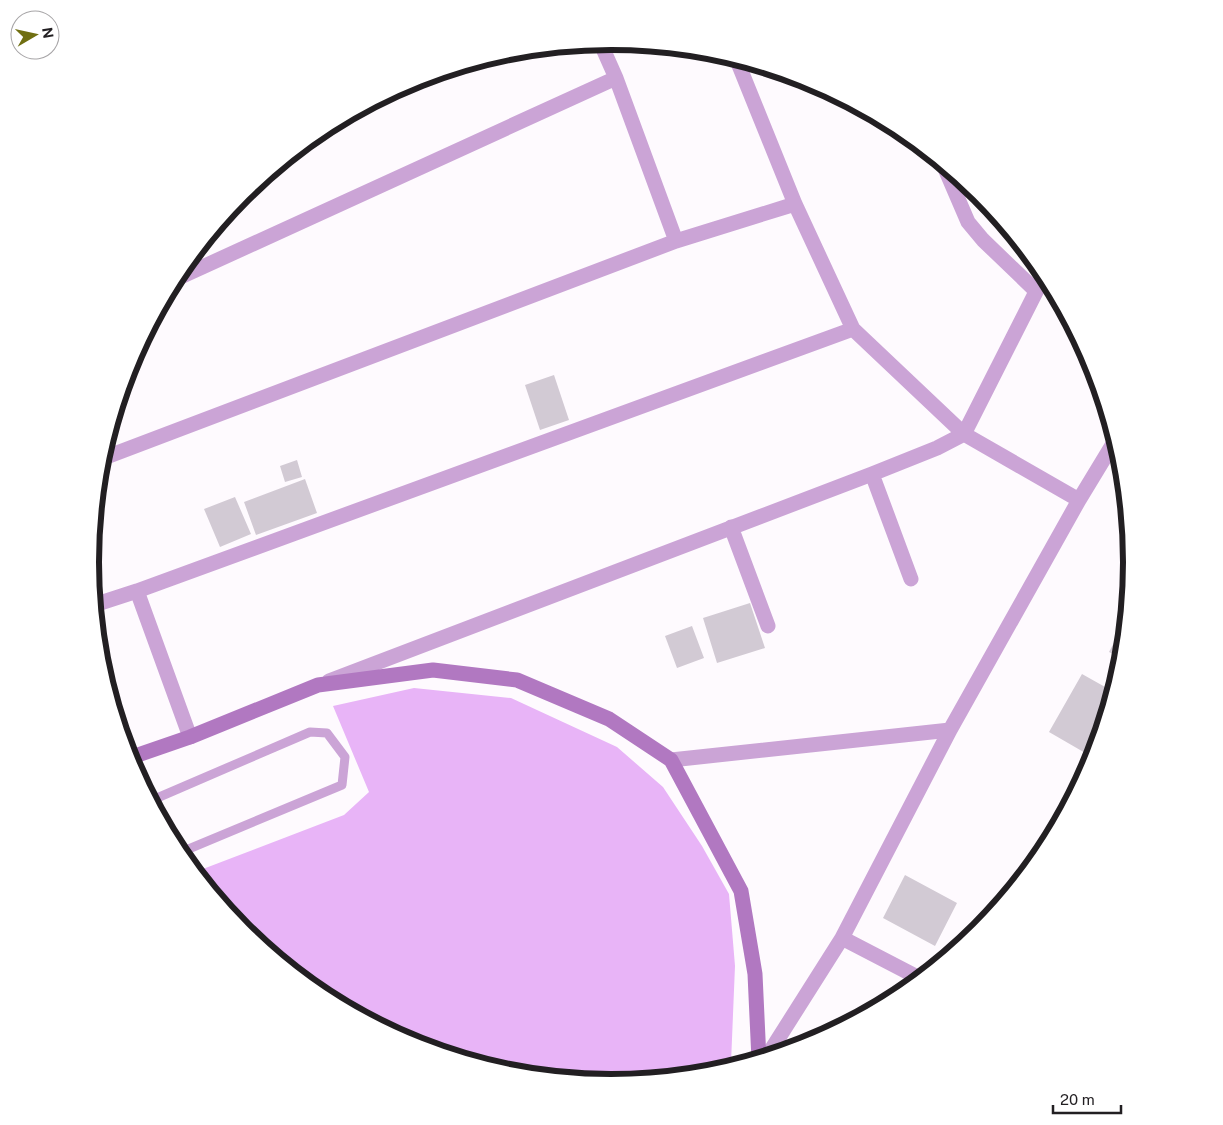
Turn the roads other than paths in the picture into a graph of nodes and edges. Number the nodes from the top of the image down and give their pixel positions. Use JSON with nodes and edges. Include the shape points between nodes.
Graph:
{"nodes":[{"id":1,"x":604,"y":50,"type":"edge"},
{"id":2,"x":739,"y":66,"type":"edge"},
{"id":3,"x":616,"y":78,"type":"junction"},
{"id":4,"x":948,"y":177,"type":"edge"},
{"id":5,"x":795,"y":204,"type":"junction"},
{"id":6,"x":676,"y":241,"type":"junction"},
{"id":7,"x":188,"y":273,"type":"edge"},
{"id":8,"x":1041,"y":283,"type":"edge"},
{"id":9,"x":1036,"y":291,"type":"junction"},
{"id":10,"x":853,"y":329,"type":"junction"},
{"id":11,"x":964,"y":434,"type":"junction"},
{"id":12,"x":1111,"y":447,"type":"edge"},
{"id":13,"x":110,"y":456,"type":"edge"},
{"id":14,"x":872,"y":474,"type":"junction"},
{"id":15,"x":1078,"y":500,"type":"junction"},
{"id":16,"x":731,"y":527,"type":"junction"},
{"id":17,"x":911,"y":579,"type":"dead end"},
{"id":18,"x":138,"y":591,"type":"junction"},
{"id":19,"x":101,"y":603,"type":"edge"},
{"id":20,"x":768,"y":626,"type":"dead end"},
{"id":21,"x":318,"y":685,"type":"junction"},
{"id":22,"x":950,"y":730,"type":"junction"},
{"id":23,"x":190,"y":737,"type":"junction"},
{"id":24,"x":137,"y":755,"type":"edge"},
{"id":25,"x":671,"y":760,"type":"junction"},
{"id":26,"x":157,"y":798,"type":"edge"},
{"id":27,"x":187,"y":850,"type":"edge"},
{"id":28,"x":842,"y":938,"type":"junction"},
{"id":29,"x":914,"y":975,"type":"edge"},
{"id":30,"x":771,"y":1049,"type":"edge"},
{"id":31,"x":759,"y":1053,"type":"edge"}],
"edges":[{"from":1,"to":3,"type":"street"},
{"from":2,"to":5,"type":"street"},
{"from":3,"to":6,"type":"street"},
{"from":3,"to":7,"type":"street"},
{"from":4,"to":9,"type":"street","via":[[968,222]]},
{"from":5,"to":6,"type":"street"},
{"from":5,"to":10,"type":"street"},
{"from":6,"to":13,"type":"street"},
{"from":8,"to":9,"type":"street"},
{"from":9,"to":11,"type":"street"},
{"from":10,"to":11,"type":"street"},
{"from":10,"to":18,"type":"street"},
{"from":11,"to":14,"type":"street"},
{"from":11,"to":15,"type":"street"},
{"from":12,"to":15,"type":"street"},
{"from":14,"to":16,"type":"street"},
{"from":14,"to":17,"type":"street"},
{"from":15,"to":22,"type":"street"},
{"from":16,"to":20,"type":"street"},
{"from":16,"to":21,"type":"street"},
{"from":18,"to":19,"type":"street"},
{"from":18,"to":23,"type":"street"},
{"from":21,"to":23,"type":"street"},
{"from":21,"to":25,"type":"street","via":[[433,670],[517,680],[609,719]]},
{"from":22,"to":25,"type":"street"},
{"from":22,"to":28,"type":"street"},
{"from":23,"to":24,"type":"street"},
{"from":25,"to":31,"type":"street","via":[[741,891],[756,974]]},
{"from":26,"to":27,"type":"lane","via":[[310,732],[327,733],[345,757],[342,785]]},
{"from":28,"to":29,"type":"street"},
{"from":28,"to":30,"type":"street"}]}
